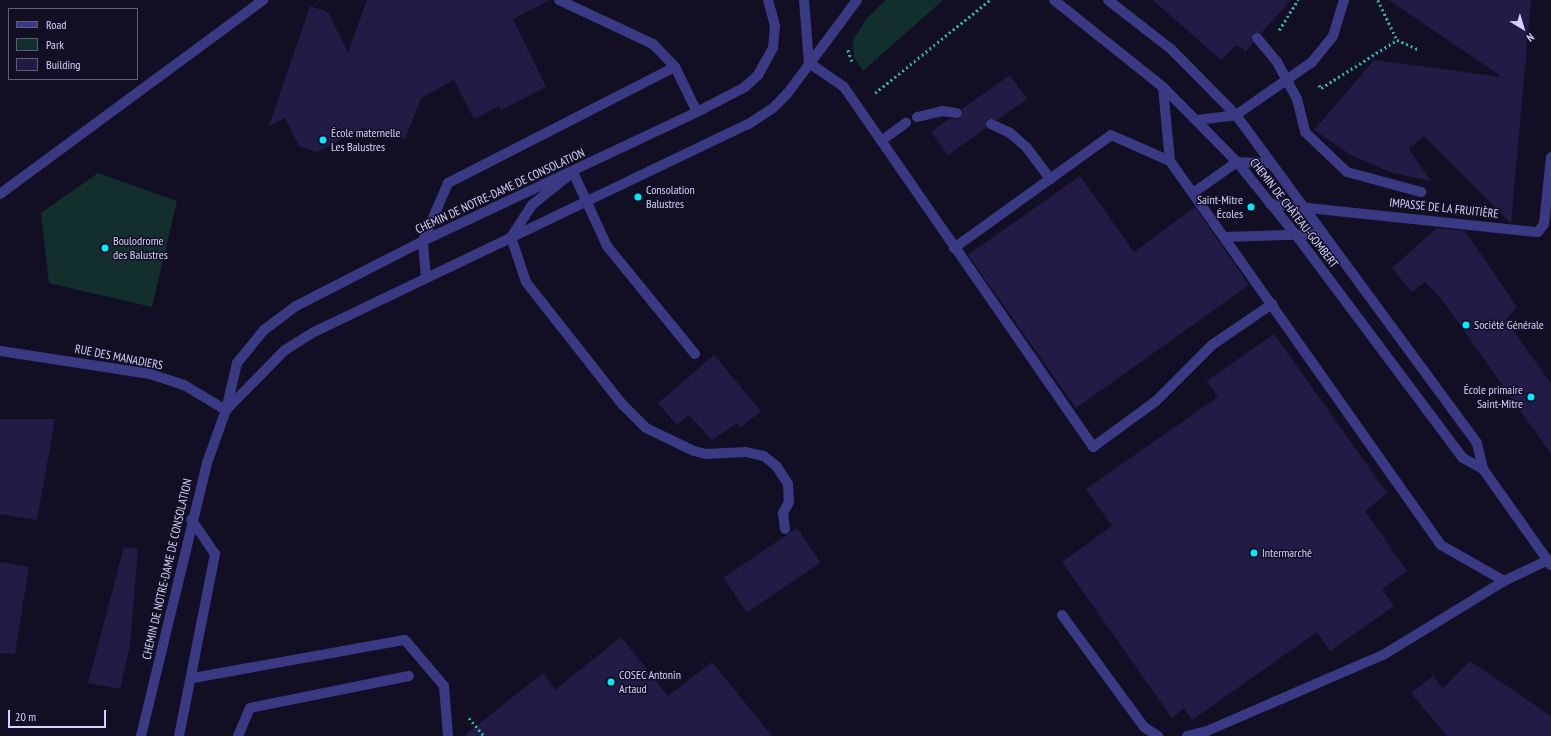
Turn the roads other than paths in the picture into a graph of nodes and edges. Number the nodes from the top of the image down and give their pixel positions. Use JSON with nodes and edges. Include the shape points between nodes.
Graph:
{"nodes":[{"id":1,"x":263,"y":0,"type":"edge"},
{"id":2,"x":559,"y":0,"type":"edge"},
{"id":3,"x":768,"y":0,"type":"edge"},
{"id":4,"x":804,"y":0,"type":"edge"},
{"id":5,"x":857,"y":0,"type":"edge"},
{"id":6,"x":1054,"y":0,"type":"edge"},
{"id":7,"x":1108,"y":0,"type":"edge"},
{"id":8,"x":1344,"y":0,"type":"edge"},
{"id":9,"x":1257,"y":38,"type":"dead end"},
{"id":10,"x":809,"y":63,"type":"junction"},
{"id":11,"x":675,"y":67,"type":"junction"},
{"id":12,"x":1287,"y":81,"type":"junction"},
{"id":13,"x":1163,"y":87,"type":"junction"},
{"id":14,"x":697,"y":112,"type":"junction"},
{"id":15,"x":957,"y":113,"type":"dead end"},
{"id":16,"x":1236,"y":115,"type":"junction"},
{"id":17,"x":917,"y":117,"type":"dead end"},
{"id":18,"x":1197,"y":120,"type":"junction"},
{"id":19,"x":906,"y":123,"type":"dead end"},
{"id":20,"x":991,"y":124,"type":"dead end"},
{"id":21,"x":881,"y":141,"type":"junction"},
{"id":22,"x":1551,"y":157,"type":"edge"},
{"id":23,"x":1170,"y":161,"type":"junction"},
{"id":24,"x":1237,"y":162,"type":"junction"},
{"id":25,"x":1271,"y":163,"type":"junction"},
{"id":26,"x":573,"y":172,"type":"junction"},
{"id":27,"x":1050,"y":179,"type":"junction"},
{"id":28,"x":1421,"y":192,"type":"dead end"},
{"id":29,"x":1194,"y":193,"type":"junction"},
{"id":30,"x":0,"y":194,"type":"edge"},
{"id":31,"x":586,"y":201,"type":"junction"},
{"id":32,"x":1270,"y":204,"type":"junction"},
{"id":33,"x":1302,"y":206,"type":"junction"},
{"id":34,"x":1323,"y":234,"type":"junction"},
{"id":35,"x":1296,"y":235,"type":"junction"},
{"id":36,"x":510,"y":237,"type":"junction"},
{"id":37,"x":1225,"y":237,"type":"junction"},
{"id":38,"x":423,"y":241,"type":"junction"},
{"id":39,"x":954,"y":248,"type":"junction"},
{"id":40,"x":426,"y":278,"type":"junction"},
{"id":41,"x":1272,"y":304,"type":"junction"},
{"id":42,"x":0,"y":351,"type":"edge"},
{"id":43,"x":695,"y":354,"type":"dead end"},
{"id":44,"x":226,"y":410,"type":"junction"},
{"id":45,"x":1483,"y":469,"type":"junction"},
{"id":46,"x":192,"y":519,"type":"junction"},
{"id":47,"x":785,"y":530,"type":"dead end"},
{"id":48,"x":1549,"y":562,"type":"edge"},
{"id":49,"x":1504,"y":581,"type":"junction"},
{"id":50,"x":1062,"y":615,"type":"dead end"},
{"id":51,"x":409,"y":676,"type":"dead end"},
{"id":52,"x":192,"y":678,"type":"junction"},
{"id":53,"x":141,"y":736,"type":"edge"},
{"id":54,"x":179,"y":736,"type":"edge"},
{"id":55,"x":238,"y":736,"type":"edge"},
{"id":56,"x":448,"y":736,"type":"edge"},
{"id":57,"x":1158,"y":736,"type":"edge"},
{"id":58,"x":1187,"y":736,"type":"edge"}],
"edges":[{"from":1,"to":30,"type":"street"},
{"from":2,"to":11,"type":"street","via":[[653,44]]},
{"from":3,"to":14,"type":"street","name":"CHEMIN DE NOTRE-DAME DE CONSOLATION","via":[[776,26],[773,48],[767,63],[746,86]]},
{"from":4,"to":10,"type":"street"},
{"from":5,"to":10,"type":"street","name":"CHEMIN DE NOTRE-DAME DE CONSOLATION"},
{"from":6,"to":13,"type":"street","name":"CHEMIN DE CHÂTEAU-GOMBERT"},
{"from":7,"to":16,"type":"street","name":"CHEMIN DE CHÂTEAU-GOMBERT","via":[[1170,49]]},
{"from":8,"to":12,"type":"street","via":[[1333,36],[1305,67]]},
{"from":9,"to":12,"type":"street"},
{"from":10,"to":21,"type":"street","via":[[844,87]]},
{"from":10,"to":31,"type":"street","name":"CHEMIN DE NOTRE-DAME DE CONSOLATION","via":[[787,94],[772,109],[753,121]]},
{"from":11,"to":14,"type":"street"},
{"from":11,"to":38,"type":"street","via":[[448,183]]},
{"from":12,"to":16,"type":"street"},
{"from":12,"to":28,"type":"street","via":[[1297,99],[1305,132],[1348,172]]},
{"from":13,"to":18,"type":"street","name":"CHEMIN DE CHÂTEAU-GOMBERT"},
{"from":13,"to":23,"type":"street"},
{"from":14,"to":26,"type":"street","name":"CHEMIN DE NOTRE-DAME DE CONSOLATION"},
{"from":15,"to":17,"type":"street","via":[[942,110]]},
{"from":16,"to":18,"type":"street"},
{"from":16,"to":25,"type":"street","name":"CHEMIN DE CHÂTEAU-GOMBERT"},
{"from":18,"to":24,"type":"street","name":"CHEMIN DE CHÂTEAU-GOMBERT"},
{"from":19,"to":21,"type":"street"},
{"from":20,"to":27,"type":"street","via":[[1010,133],[1027,148]]},
{"from":21,"to":39,"type":"street"},
{"from":22,"to":33,"type":"street","name":"IMPASSE DE LA FRUITIÈRE","via":[[1544,224],[1538,232]]},
{"from":23,"to":27,"type":"street","via":[[1111,135]]},
{"from":23,"to":29,"type":"street"},
{"from":24,"to":25,"type":"street"},
{"from":24,"to":29,"type":"street"},
{"from":24,"to":32,"type":"street","name":"CHEMIN DE CHÂTEAU-GOMBERT"},
{"from":25,"to":33,"type":"street","name":"CHEMIN DE CHÂTEAU-GOMBERT"},
{"from":26,"to":31,"type":"street"},
{"from":26,"to":36,"type":"street","via":[[532,205]]},
{"from":26,"to":38,"type":"street","name":"CHEMIN DE NOTRE-DAME DE CONSOLATION"},
{"from":27,"to":39,"type":"street"},
{"from":29,"to":37,"type":"street"},
{"from":31,"to":36,"type":"street","name":"CHEMIN DE NOTRE-DAME DE CONSOLATION"},
{"from":31,"to":43,"type":"street","via":[[607,246]]},
{"from":32,"to":33,"type":"street","name":"IMPASSE DE LA FRUITIÈRE"},
{"from":32,"to":35,"type":"street","name":"CHEMIN DE CHÂTEAU-GOMBERT"},
{"from":33,"to":34,"type":"street","name":"CHEMIN DE CHÂTEAU-GOMBERT"},
{"from":34,"to":35,"type":"street"},
{"from":34,"to":45,"type":"street","name":"CHEMIN DE CHÂTEAU-GOMBERT","via":[[1477,443]]},
{"from":35,"to":37,"type":"street"},
{"from":35,"to":45,"type":"street","name":"CHEMIN DE CHÂTEAU-GOMBERT","via":[[1462,458]]},
{"from":36,"to":40,"type":"street","name":"CHEMIN DE NOTRE-DAME DE CONSOLATION"},
{"from":36,"to":47,"type":"street","via":[[526,282],[622,404],[646,428],[694,451],[706,454],[746,452],[764,456],[777,467],[788,484],[789,502],[783,514]]},
{"from":37,"to":41,"type":"street"},
{"from":38,"to":40,"type":"street"},
{"from":38,"to":44,"type":"street","name":"CHEMIN DE NOTRE-DAME DE CONSOLATION","via":[[296,306],[264,330],[237,362]]},
{"from":39,"to":41,"type":"street","via":[[1093,447],[1156,401],[1212,345]]},
{"from":40,"to":44,"type":"street","name":"CHEMIN DE NOTRE-DAME DE CONSOLATION","via":[[314,332],[285,350]]},
{"from":41,"to":49,"type":"street","via":[[1441,545]]},
{"from":42,"to":44,"type":"street","name":"RUE DES MANADIERS","via":[[150,374],[184,385]]},
{"from":44,"to":46,"type":"street","name":"CHEMIN DE NOTRE-DAME DE CONSOLATION","via":[[207,463]]},
{"from":45,"to":48,"type":"street","name":"CHEMIN DE CHÂTEAU-GOMBERT"},
{"from":46,"to":52,"type":"street","via":[[215,554]]},
{"from":46,"to":53,"type":"street","name":"CHEMIN DE NOTRE-DAME DE CONSOLATION"},
{"from":48,"to":49,"type":"street"},
{"from":49,"to":58,"type":"street","via":[[1384,655],[1207,732]]},
{"from":50,"to":57,"type":"street","via":[[1144,727]]},
{"from":51,"to":55,"type":"street","via":[[250,708]]},
{"from":52,"to":54,"type":"street"},
{"from":52,"to":56,"type":"street","via":[[405,640],[444,686]]}]}
